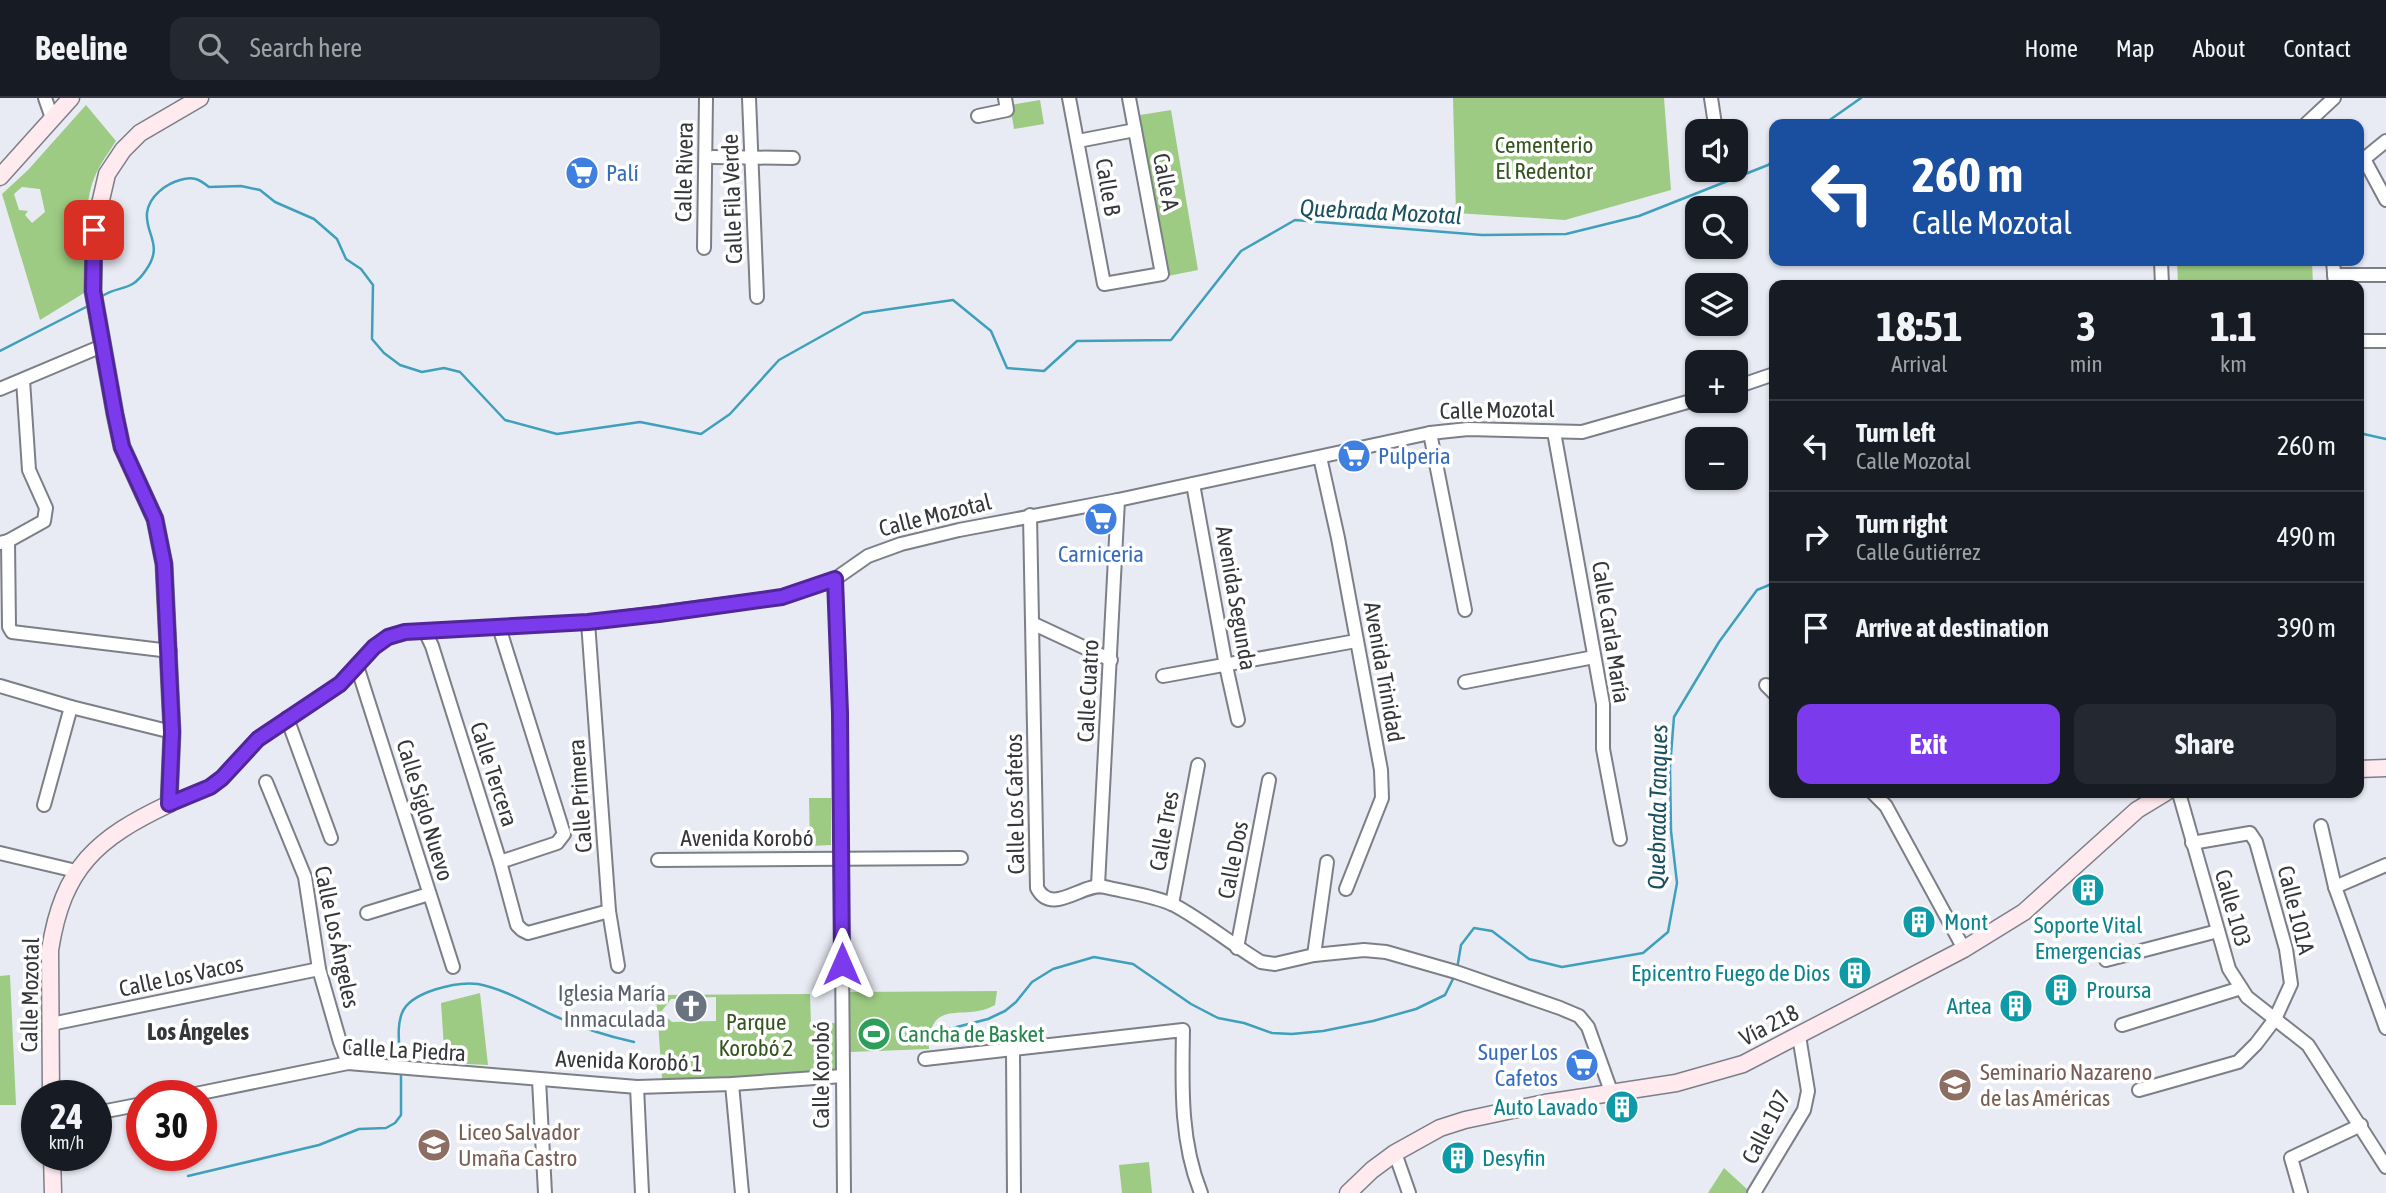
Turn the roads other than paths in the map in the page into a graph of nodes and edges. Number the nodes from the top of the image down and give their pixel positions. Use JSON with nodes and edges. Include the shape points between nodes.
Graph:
{"nodes":[{"id":1,"x":45,"y":98,"type":"edge"},
{"id":2,"x":71,"y":98,"type":"edge"},
{"id":3,"x":200,"y":98,"type":"edge"},
{"id":4,"x":706,"y":98,"type":"edge"},
{"id":5,"x":749,"y":98,"type":"edge"},
{"id":6,"x":1005,"y":98,"type":"edge"},
{"id":7,"x":1069,"y":98,"type":"edge"},
{"id":8,"x":1129,"y":98,"type":"edge"},
{"id":9,"x":1711,"y":98,"type":"edge"},
{"id":10,"x":2334,"y":98,"type":"edge"},
{"id":11,"x":978,"y":116,"type":"dead end"},
{"id":12,"x":52,"y":118,"type":"junction"},
{"id":13,"x":1714,"y":119,"type":"edge"},
{"id":14,"x":2311,"y":119,"type":"edge"},
{"id":15,"x":1135,"y":130,"type":"junction"},
{"id":16,"x":1078,"y":141,"type":"junction"},
{"id":17,"x":2386,"y":141,"type":"edge"},
{"id":18,"x":713,"y":157,"type":"dead end"},
{"id":19,"x":751,"y":158,"type":"junction"},
{"id":20,"x":793,"y":158,"type":"dead end"},
{"id":21,"x":2364,"y":159,"type":"edge"},
{"id":22,"x":2364,"y":166,"type":"edge"},
{"id":23,"x":0,"y":177,"type":"edge"},
{"id":24,"x":2386,"y":200,"type":"edge"},
{"id":25,"x":704,"y":248,"type":"dead end"},
{"id":26,"x":2386,"y":275,"type":"edge"},
{"id":27,"x":2334,"y":280,"type":"edge"},
{"id":28,"x":1104,"y":284,"type":"joint"},
{"id":29,"x":757,"y":298,"type":"dead end"},
{"id":30,"x":2364,"y":341,"type":"edge"},
{"id":31,"x":2386,"y":341,"type":"edge"},
{"id":32,"x":103,"y":346,"type":"junction"},
{"id":33,"x":1769,"y":376,"type":"edge"},
{"id":34,"x":23,"y":380,"type":"junction"},
{"id":35,"x":1748,"y":383,"type":"edge"},
{"id":36,"x":0,"y":389,"type":"edge"},
{"id":37,"x":1685,"y":403,"type":"edge"},
{"id":38,"x":1554,"y":432,"type":"junction"},
{"id":39,"x":1430,"y":433,"type":"junction"},
{"id":40,"x":1320,"y":457,"type":"junction"},
{"id":41,"x":1193,"y":484,"type":"junction"},
{"id":42,"x":1118,"y":500,"type":"junction"},
{"id":43,"x":1030,"y":515,"type":"junction"},
{"id":44,"x":4,"y":542,"type":"edge"},
{"id":45,"x":835,"y":579,"type":"junction"},
{"id":46,"x":1465,"y":610,"type":"dead end"},
{"id":47,"x":588,"y":622,"type":"junction"},
{"id":48,"x":1034,"y":624,"type":"junction"},
{"id":49,"x":499,"y":627,"type":"junction"},
{"id":50,"x":425,"y":631,"type":"junction"},
{"id":51,"x":1356,"y":641,"type":"junction"},
{"id":52,"x":170,"y":651,"type":"junction"},
{"id":53,"x":1594,"y":657,"type":"junction"},
{"id":54,"x":1111,"y":660,"type":"junction"},
{"id":55,"x":357,"y":666,"type":"junction"},
{"id":56,"x":1226,"y":666,"type":"junction"},
{"id":57,"x":1163,"y":676,"type":"dead end"},
{"id":58,"x":1465,"y":682,"type":"dead end"},
{"id":59,"x":0,"y":686,"type":"edge"},
{"id":60,"x":71,"y":707,"type":"junction"},
{"id":61,"x":288,"y":718,"type":"junction"},
{"id":62,"x":1238,"y":720,"type":"dead end"},
{"id":63,"x":172,"y":732,"type":"junction"},
{"id":64,"x":1198,"y":765,"type":"dead end"},
{"id":65,"x":2386,"y":768,"type":"edge"},
{"id":66,"x":2364,"y":769,"type":"edge"},
{"id":67,"x":1269,"y":780,"type":"dead end"},
{"id":68,"x":266,"y":782,"type":"dead end"},
{"id":69,"x":1878,"y":798,"type":"edge"},
{"id":70,"x":2157,"y":798,"type":"edge"},
{"id":71,"x":2180,"y":798,"type":"edge"},
{"id":72,"x":169,"y":804,"type":"junction"},
{"id":73,"x":44,"y":805,"type":"dead end"},
{"id":74,"x":2321,"y":826,"type":"dead end"},
{"id":75,"x":331,"y":838,"type":"dead end"},
{"id":76,"x":1620,"y":839,"type":"dead end"},
{"id":77,"x":2192,"y":843,"type":"junction"},
{"id":78,"x":0,"y":853,"type":"edge"},
{"id":79,"x":961,"y":858,"type":"dead end"},
{"id":80,"x":842,"y":859,"type":"junction"},
{"id":81,"x":658,"y":860,"type":"dead end"},
{"id":82,"x":500,"y":862,"type":"junction"},
{"id":83,"x":1327,"y":862,"type":"dead end"},
{"id":84,"x":2386,"y":864,"type":"edge"},
{"id":85,"x":76,"y":871,"type":"junction"},
{"id":86,"x":1098,"y":885,"type":"junction"},
{"id":87,"x":2335,"y":887,"type":"junction"},
{"id":88,"x":1346,"y":890,"type":"dead end"},
{"id":89,"x":429,"y":894,"type":"junction"},
{"id":90,"x":1172,"y":904,"type":"junction"},
{"id":91,"x":609,"y":911,"type":"junction"},
{"id":92,"x":366,"y":913,"type":"dead end"},
{"id":93,"x":2218,"y":931,"type":"junction"},
{"id":94,"x":1237,"y":948,"type":"junction"},
{"id":95,"x":1964,"y":950,"type":"junction"},
{"id":96,"x":1314,"y":955,"type":"junction"},
{"id":97,"x":2106,"y":960,"type":"dead end"},
{"id":98,"x":618,"y":965,"type":"dead end"},
{"id":99,"x":453,"y":967,"type":"dead end"},
{"id":100,"x":319,"y":969,"type":"junction"},
{"id":101,"x":2241,"y":988,"type":"junction"},
{"id":102,"x":2275,"y":1019,"type":"junction"},
{"id":103,"x":51,"y":1024,"type":"junction"},
{"id":104,"x":2122,"y":1025,"type":"dead end"},
{"id":105,"x":2386,"y":1028,"type":"edge"},
{"id":106,"x":1799,"y":1036,"type":"junction"},
{"id":107,"x":1013,"y":1049,"type":"junction"},
{"id":108,"x":925,"y":1059,"type":"dead end"},
{"id":109,"x":348,"y":1063,"type":"junction"},
{"id":110,"x":843,"y":1076,"type":"junction"},
{"id":111,"x":51,"y":1080,"type":"edge"},
{"id":112,"x":539,"y":1080,"type":"junction"},
{"id":113,"x":732,"y":1084,"type":"junction"},
{"id":114,"x":637,"y":1087,"type":"junction"},
{"id":115,"x":217,"y":1090,"type":"edge"},
{"id":116,"x":2139,"y":1090,"type":"dead end"},
{"id":117,"x":1612,"y":1094,"type":"junction"},
{"id":118,"x":2361,"y":1125,"type":"junction"},
{"id":119,"x":1395,"y":1153,"type":"junction"},
{"id":120,"x":2386,"y":1167,"type":"edge"},
{"id":121,"x":52,"y":1171,"type":"edge"},
{"id":122,"x":52,"y":1193,"type":"edge"},
{"id":123,"x":545,"y":1193,"type":"edge"},
{"id":124,"x":642,"y":1193,"type":"edge"},
{"id":125,"x":742,"y":1193,"type":"edge"},
{"id":126,"x":844,"y":1193,"type":"edge"},
{"id":127,"x":1014,"y":1193,"type":"edge"},
{"id":128,"x":1201,"y":1193,"type":"edge"},
{"id":129,"x":1349,"y":1193,"type":"edge"},
{"id":130,"x":1409,"y":1193,"type":"edge"},
{"id":131,"x":1754,"y":1193,"type":"edge"},
{"id":132,"x":2301,"y":1193,"type":"edge"}],
"edges":[{"from":1,"to":12,"type":"street"},
{"from":2,"to":12,"type":"street"},
{"from":3,"to":32,"type":"street","via":[[140,133],[107,174],[94,230],[93,291]]},
{"from":4,"to":25,"type":"street","name":"Calle Rivera"},
{"from":5,"to":19,"type":"street","name":"Calle Fila Verde"},
{"from":6,"to":11,"type":"street","via":[[1007,110]]},
{"from":7,"to":16,"type":"street","name":"Calle B"},
{"from":8,"to":15,"type":"street","name":"Calle A"},
{"from":9,"to":13,"type":"street"},
{"from":10,"to":14,"type":"street"},
{"from":12,"to":23,"type":"street"},
{"from":15,"to":16,"type":"street"},
{"from":15,"to":28,"type":"street","name":"Calle A","via":[[1162,274]]},
{"from":16,"to":28,"type":"street","name":"Calle B"},
{"from":17,"to":21,"type":"street"},
{"from":18,"to":19,"type":"street"},
{"from":19,"to":20,"type":"street"},
{"from":19,"to":29,"type":"street","name":"Calle Fila Verde"},
{"from":22,"to":24,"type":"street"},
{"from":26,"to":27,"type":"street"},
{"from":30,"to":31,"type":"street"},
{"from":32,"to":34,"type":"street"},
{"from":32,"to":52,"type":"street","via":[[122,447],[155,519],[164,564]]},
{"from":33,"to":35,"type":"street"},
{"from":34,"to":36,"type":"street"},
{"from":34,"to":44,"type":"street","via":[[29,470],[46,515],[44,521]]},
{"from":37,"to":38,"type":"street","name":"Calle Mozotal","via":[[1581,432]]},
{"from":38,"to":39,"type":"street","name":"Calle Mozotal","via":[[1468,429]]},
{"from":38,"to":53,"type":"street","name":"Calle Carla María"},
{"from":39,"to":40,"type":"street","name":"Calle Mozotal"},
{"from":39,"to":46,"type":"street"},
{"from":40,"to":41,"type":"street","name":"Calle Mozotal"},
{"from":40,"to":51,"type":"street","name":"Avenida Trinidad"},
{"from":41,"to":42,"type":"street","name":"Calle Mozotal"},
{"from":41,"to":56,"type":"street","name":"Avenida Segunda"},
{"from":42,"to":43,"type":"street","name":"Calle Mozotal"},
{"from":42,"to":54,"type":"street","name":"Calle Cuatro"},
{"from":43,"to":45,"type":"street","name":"Calle Mozotal","via":[[901,544],[868,556]]},
{"from":43,"to":48,"type":"street","name":"Calle Los Cafetos"},
{"from":44,"to":52,"type":"street","via":[[12,632]]},
{"from":45,"to":47,"type":"street","name":"Calle Mozotal","via":[[782,597]]},
{"from":45,"to":80,"type":"street","name":"Calle Korobó"},
{"from":47,"to":49,"type":"street","name":"Calle Mozotal"},
{"from":47,"to":91,"type":"street","name":"Calle Primera"},
{"from":48,"to":54,"type":"street"},
{"from":48,"to":86,"type":"street","name":"Calle Los Cafetos","via":[[1037,888],[1047,899],[1056,900]]},
{"from":49,"to":50,"type":"street","name":"Calle Mozotal"},
{"from":49,"to":82,"type":"street","via":[[564,827],[557,844]]},
{"from":50,"to":55,"type":"street","name":"Calle Mozotal","via":[[388,637]]},
{"from":50,"to":82,"type":"street","name":"Calle Tercera"},
{"from":51,"to":56,"type":"street"},
{"from":51,"to":88,"type":"street","name":"Avenida Trinidad","via":[[1381,770],[1382,798]]},
{"from":52,"to":63,"type":"street"},
{"from":53,"to":58,"type":"street"},
{"from":53,"to":76,"type":"street","name":"Calle Carla María","via":[[1603,704],[1603,749]]},
{"from":54,"to":86,"type":"street","name":"Calle Cuatro"},
{"from":55,"to":61,"type":"street","name":"Calle Mozotal","via":[[330,691]]},
{"from":55,"to":89,"type":"street","name":"Calle Siglo Nuevo"},
{"from":56,"to":57,"type":"street"},
{"from":56,"to":62,"type":"street","name":"Avenida Segunda"},
{"from":59,"to":60,"type":"street"},
{"from":60,"to":63,"type":"street"},
{"from":60,"to":73,"type":"street"},
{"from":61,"to":72,"type":"street","name":"Calle Mozotal","via":[[258,739],[210,787]]},
{"from":61,"to":75,"type":"street"},
{"from":63,"to":72,"type":"street"},
{"from":64,"to":90,"type":"street","name":"Calle Tres"},
{"from":65,"to":66,"type":"street"},
{"from":67,"to":94,"type":"street","name":"Calle Dos"},
{"from":68,"to":100,"type":"street","name":"Calle Los Ángeles","via":[[305,877]]},
{"from":69,"to":95,"type":"street"},
{"from":70,"to":95,"type":"street","name":"Vía 218","via":[[2137,810],[2024,912]]},
{"from":71,"to":77,"type":"street","name":"Calle 103"},
{"from":72,"to":85,"type":"street","name":"Calle Mozotal","via":[[131,822]]},
{"from":74,"to":87,"type":"street"},
{"from":77,"to":93,"type":"street","name":"Calle 103"},
{"from":77,"to":102,"type":"street","name":"Calle 101A","via":[[2250,834],[2256,842],[2286,949],[2291,984]]},
{"from":78,"to":85,"type":"street"},
{"from":79,"to":80,"type":"street","name":"Avenida Korobó"},
{"from":80,"to":81,"type":"street","name":"Avenida Korobó"},
{"from":80,"to":110,"type":"street","name":"Calle Korobó"},
{"from":82,"to":91,"type":"street","name":"Calle Tercera","via":[[514,915],[528,933]]},
{"from":83,"to":96,"type":"street"},
{"from":84,"to":87,"type":"street"},
{"from":85,"to":103,"type":"street","name":"Calle Mozotal","via":[[54,926]]},
{"from":86,"to":90,"type":"street"},
{"from":87,"to":105,"type":"street"},
{"from":89,"to":92,"type":"street"},
{"from":89,"to":99,"type":"street","name":"Calle Siglo Nuevo"},
{"from":90,"to":94,"type":"street"},
{"from":91,"to":98,"type":"street","name":"Calle Primera"},
{"from":93,"to":97,"type":"street"},
{"from":93,"to":101,"type":"street","name":"Calle 103","via":[[2229,969]]},
{"from":94,"to":96,"type":"street","via":[[1261,962],[1275,964]]},
{"from":95,"to":106,"type":"street","name":"Vía 218"},
{"from":96,"to":117,"type":"street","via":[[1386,952],[1578,1016],[1593,1038]]},
{"from":100,"to":103,"type":"street","name":"Calle Los Vacos"},
{"from":100,"to":109,"type":"street","name":"Calle Los Ángeles"},
{"from":101,"to":102,"type":"street","name":"Calle 103"},
{"from":101,"to":104,"type":"street"},
{"from":102,"to":116,"type":"street","name":"Calle 101A","via":[[2238,1062]]},
{"from":102,"to":118,"type":"street","via":[[2308,1045]]},
{"from":103,"to":111,"type":"street","name":"Calle Mozotal"},
{"from":106,"to":117,"type":"street","name":"Vía 218","via":[[1743,1064],[1676,1083]]},
{"from":106,"to":131,"type":"street","name":"Calle 107","via":[[1808,1091],[1804,1110]]},
{"from":107,"to":108,"type":"street"},
{"from":107,"to":127,"type":"street"},
{"from":107,"to":128,"type":"street","via":[[1183,1030],[1181,1088],[1186,1138]]},
{"from":109,"to":112,"type":"street","name":"Calle La Piedra"},
{"from":109,"to":115,"type":"street","name":"Calle La Piedra"},
{"from":110,"to":113,"type":"street","name":"Avenida Korobó 1"},
{"from":110,"to":126,"type":"street","name":"Calle Korobó"},
{"from":112,"to":114,"type":"street","name":"Avenida Korobó 1"},
{"from":112,"to":123,"type":"street"},
{"from":113,"to":114,"type":"street","name":"Avenida Korobó 1"},
{"from":113,"to":125,"type":"street"},
{"from":114,"to":124,"type":"street"},
{"from":117,"to":119,"type":"street","name":"Vía 218","via":[[1545,1102],[1465,1120]]},
{"from":118,"to":120,"type":"street"},
{"from":118,"to":132,"type":"street","via":[[2291,1158]]},
{"from":119,"to":129,"type":"street","name":"Vía 218"},
{"from":119,"to":130,"type":"street"},
{"from":121,"to":122,"type":"street"}]}
